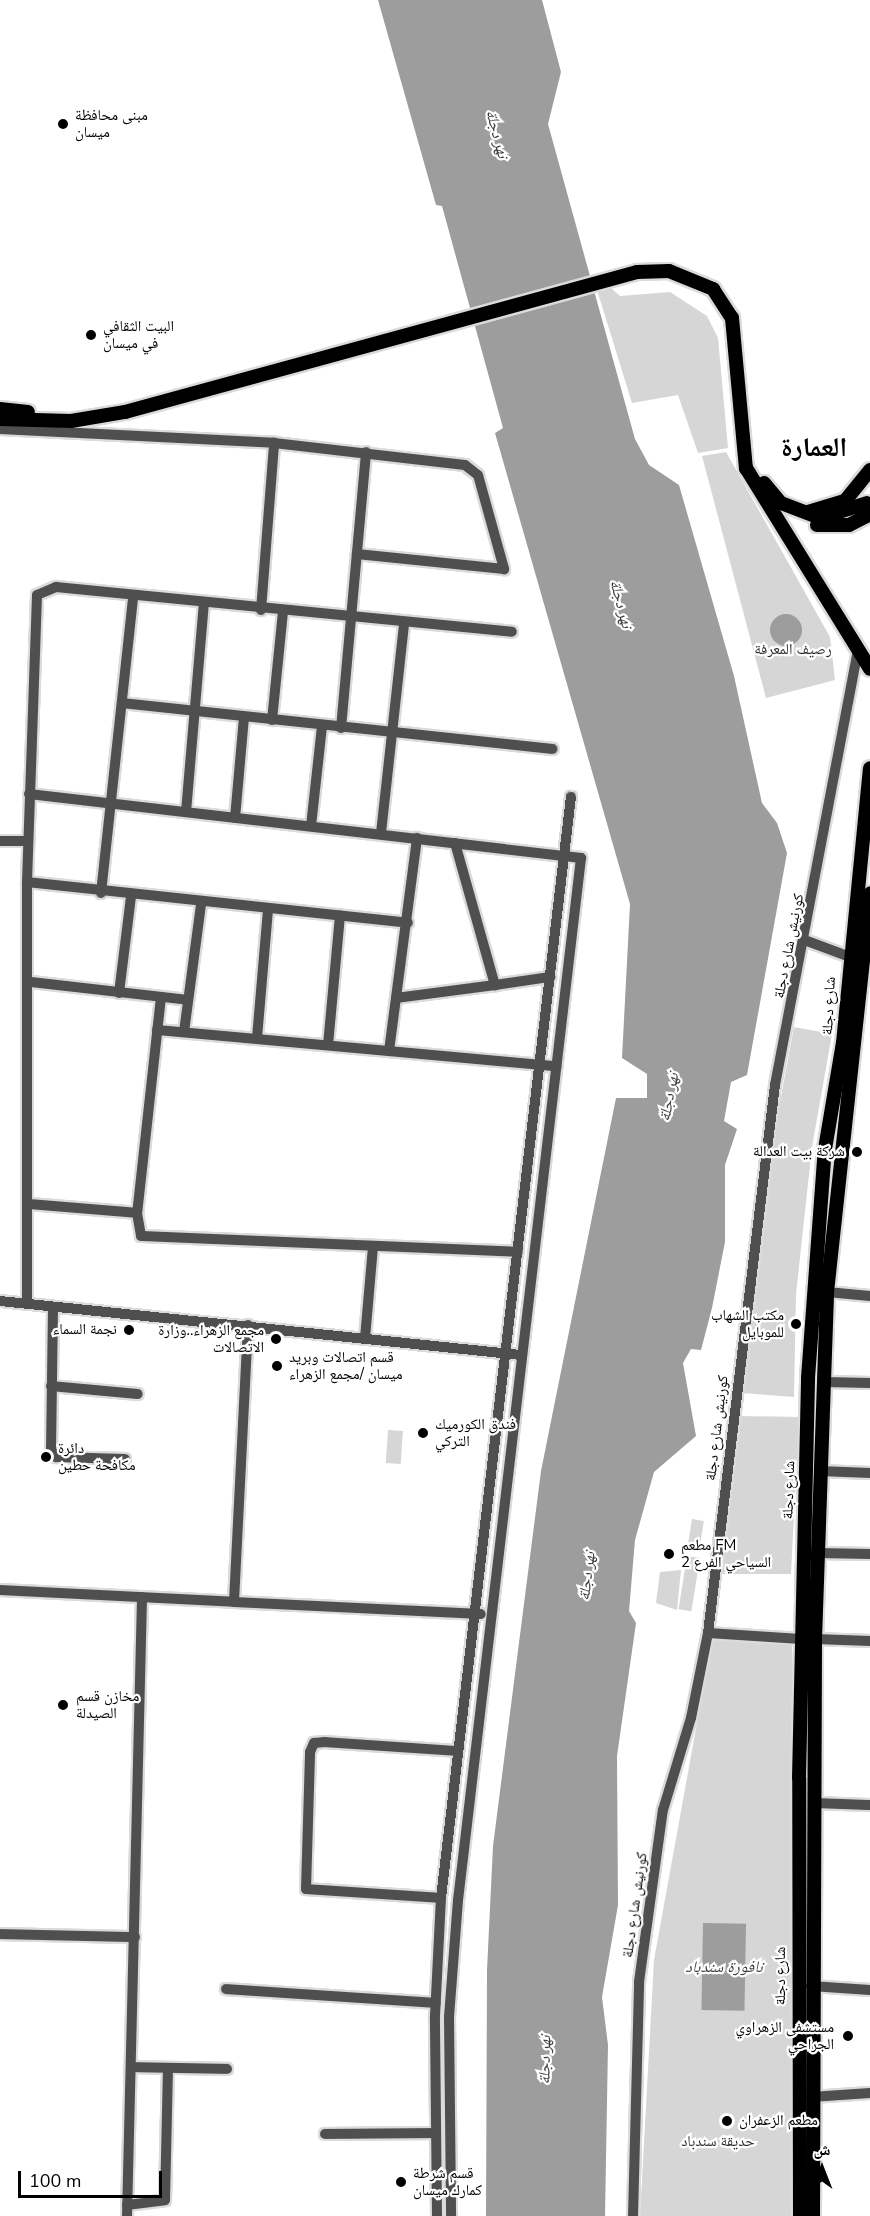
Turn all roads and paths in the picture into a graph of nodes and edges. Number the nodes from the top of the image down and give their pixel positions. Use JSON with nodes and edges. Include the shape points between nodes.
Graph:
{"nodes":[{"id":1,"x":0,"y":409,"type":"edge"},
{"id":2,"x":126,"y":409,"type":"junction"},
{"id":3,"x":0,"y":419,"type":"edge"},
{"id":4,"x":0,"y":429,"type":"edge"},
{"id":5,"x":274,"y":443,"type":"junction"},
{"id":6,"x":366,"y":452,"type":"junction"},
{"id":7,"x":870,"y":469,"type":"edge"},
{"id":8,"x":768,"y":496,"type":"junction"},
{"id":9,"x":869,"y":506,"type":"edge"},
{"id":10,"x":801,"y":513,"type":"junction"},
{"id":11,"x":357,"y":554,"type":"junction"},
{"id":12,"x":133,"y":597,"type":"junction"},
{"id":13,"x":204,"y":604,"type":"junction"},
{"id":14,"x":261,"y":610,"type":"junction"},
{"id":15,"x":283,"y":612,"type":"junction"},
{"id":16,"x":351,"y":619,"type":"junction"},
{"id":17,"x":404,"y":624,"type":"junction"},
{"id":18,"x":512,"y":632,"type":"dead end"},
{"id":19,"x":858,"y":645,"type":"junction"},
{"id":20,"x":870,"y":669,"type":"edge"},
{"id":21,"x":123,"y":703,"type":"junction"},
{"id":22,"x":197,"y":712,"type":"junction"},
{"id":23,"x":244,"y":717,"type":"junction"},
{"id":24,"x":272,"y":720,"type":"junction"},
{"id":25,"x":322,"y":726,"type":"junction"},
{"id":26,"x":341,"y":728,"type":"junction"},
{"id":27,"x":392,"y":734,"type":"junction"},
{"id":28,"x":553,"y":749,"type":"dead end"},
{"id":29,"x":870,"y":768,"type":"edge"},
{"id":30,"x":29,"y":794,"type":"junction"},
{"id":31,"x":571,"y":797,"type":"dead end"},
{"id":32,"x":111,"y":804,"type":"junction"},
{"id":33,"x":186,"y":812,"type":"junction"},
{"id":34,"x":235,"y":818,"type":"junction"},
{"id":35,"x":311,"y":826,"type":"junction"},
{"id":36,"x":381,"y":833,"type":"junction"},
{"id":37,"x":417,"y":838,"type":"junction"},
{"id":38,"x":0,"y":841,"type":"edge"},
{"id":39,"x":28,"y":841,"type":"junction"},
{"id":40,"x":455,"y":843,"type":"junction"},
{"id":41,"x":566,"y":857,"type":"junction"},
{"id":42,"x":27,"y":882,"type":"junction"},
{"id":43,"x":101,"y":893,"type":"junction"},
{"id":44,"x":870,"y":893,"type":"edge"},
{"id":45,"x":130,"y":897,"type":"junction"},
{"id":46,"x":201,"y":904,"type":"junction"},
{"id":47,"x":268,"y":909,"type":"junction"},
{"id":48,"x":340,"y":916,"type":"junction"},
{"id":49,"x":408,"y":923,"type":"junction"},
{"id":50,"x":807,"y":941,"type":"junction"},
{"id":51,"x":850,"y":957,"type":"junction"},
{"id":52,"x":550,"y":977,"type":"junction"},
{"id":53,"x":31,"y":982,"type":"junction"},
{"id":54,"x":495,"y":985,"type":"junction"},
{"id":55,"x":119,"y":993,"type":"junction"},
{"id":56,"x":161,"y":998,"type":"junction"},
{"id":57,"x":396,"y":998,"type":"junction"},
{"id":58,"x":188,"y":1000,"type":"junction"},
{"id":59,"x":157,"y":1030,"type":"junction"},
{"id":60,"x":184,"y":1032,"type":"junction"},
{"id":61,"x":257,"y":1038,"type":"junction"},
{"id":62,"x":328,"y":1045,"type":"junction"},
{"id":63,"x":388,"y":1051,"type":"junction"},
{"id":64,"x":539,"y":1065,"type":"junction"},
{"id":65,"x":556,"y":1066,"type":"junction"},
{"id":66,"x":28,"y":1204,"type":"junction"},
{"id":67,"x":137,"y":1212,"type":"junction"},
{"id":68,"x":373,"y":1246,"type":"junction"},
{"id":69,"x":518,"y":1252,"type":"junction"},
{"id":70,"x":827,"y":1292,"type":"junction"},
{"id":71,"x":870,"y":1296,"type":"edge"},
{"id":72,"x":0,"y":1301,"type":"edge"},
{"id":73,"x":27,"y":1304,"type":"junction"},
{"id":74,"x":53,"y":1307,"type":"junction"},
{"id":75,"x":248,"y":1325,"type":"junction"},
{"id":76,"x":365,"y":1338,"type":"junction"},
{"id":77,"x":504,"y":1354,"type":"junction"},
{"id":78,"x":521,"y":1355,"type":"junction"},
{"id":79,"x":824,"y":1382,"type":"junction"},
{"id":80,"x":870,"y":1383,"type":"edge"},
{"id":81,"x":51,"y":1386,"type":"junction"},
{"id":82,"x":138,"y":1394,"type":"dead end"},
{"id":83,"x":125,"y":1459,"type":"dead end"},
{"id":84,"x":820,"y":1471,"type":"junction"},
{"id":85,"x":870,"y":1473,"type":"edge"},
{"id":86,"x":485,"y":1522,"type":"junction"},
{"id":87,"x":502,"y":1524,"type":"junction"},
{"id":88,"x":818,"y":1553,"type":"junction"},
{"id":89,"x":870,"y":1554,"type":"edge"},
{"id":90,"x":0,"y":1590,"type":"edge"},
{"id":91,"x":142,"y":1598,"type":"junction"},
{"id":92,"x":234,"y":1602,"type":"junction"},
{"id":93,"x":475,"y":1614,"type":"junction"},
{"id":94,"x":491,"y":1615,"type":"junction"},
{"id":95,"x":708,"y":1633,"type":"junction"},
{"id":96,"x":808,"y":1639,"type":"junction"},
{"id":97,"x":870,"y":1641,"type":"edge"},
{"id":98,"x":459,"y":1751,"type":"junction"},
{"id":99,"x":813,"y":1803,"type":"junction"},
{"id":100,"x":870,"y":1804,"type":"edge"},
{"id":101,"x":441,"y":1898,"type":"junction"},
{"id":102,"x":0,"y":1934,"type":"edge"},
{"id":103,"x":135,"y":1937,"type":"junction"},
{"id":104,"x":812,"y":1986,"type":"junction"},
{"id":105,"x":226,"y":1989,"type":"dead end"},
{"id":106,"x":870,"y":1990,"type":"edge"},
{"id":107,"x":436,"y":2003,"type":"junction"},
{"id":108,"x":131,"y":2067,"type":"junction"},
{"id":109,"x":168,"y":2068,"type":"junction"},
{"id":110,"x":227,"y":2069,"type":"dead end"},
{"id":111,"x":870,"y":2092,"type":"edge"},
{"id":112,"x":804,"y":2098,"type":"junction"},
{"id":113,"x":434,"y":2133,"type":"junction"},
{"id":114,"x":325,"y":2134,"type":"dead end"},
{"id":115,"x":127,"y":2211,"type":"edge"},
{"id":116,"x":437,"y":2216,"type":"edge"},
{"id":117,"x":451,"y":2216,"type":"edge"},
{"id":118,"x":633,"y":2216,"type":"edge"},
{"id":119,"x":800,"y":2216,"type":"edge"},
{"id":120,"x":813,"y":2216,"type":"edge"}],
"edges":[{"from":1,"to":2,"type":"main road","via":[[61,413]]},
{"from":2,"to":3,"type":"main road","via":[[71,421]]},
{"from":2,"to":8,"type":"main road","via":[[637,272],[669,271],[713,289],[732,318],[740,359],[746,468]]},
{"from":4,"to":5,"type":"street"},
{"from":5,"to":6,"type":"street"},
{"from":5,"to":14,"type":"street"},
{"from":6,"to":11,"type":"street"},
{"from":6,"to":11,"type":"street","via":[[473,468],[504,569]]},
{"from":7,"to":9,"type":"main road"},
{"from":7,"to":10,"type":"main road","via":[[845,501]]},
{"from":8,"to":9,"type":"main road","via":[[781,511],[820,525],[849,525]]},
{"from":8,"to":10,"type":"main road"},
{"from":8,"to":19,"type":"main road"},
{"from":9,"to":10,"type":"main road","via":[[829,518]]},
{"from":11,"to":16,"type":"street"},
{"from":12,"to":13,"type":"street"},
{"from":12,"to":21,"type":"street"},
{"from":12,"to":30,"type":"street","via":[[56,587],[37,595]]},
{"from":13,"to":14,"type":"street"},
{"from":13,"to":22,"type":"street"},
{"from":14,"to":15,"type":"street"},
{"from":15,"to":16,"type":"street"},
{"from":15,"to":24,"type":"street"},
{"from":16,"to":17,"type":"street"},
{"from":16,"to":26,"type":"street"},
{"from":17,"to":18,"type":"street"},
{"from":17,"to":27,"type":"street"},
{"from":19,"to":20,"type":"main road"},
{"from":19,"to":50,"type":"street","name":"كورنيش شارع دجلة"},
{"from":21,"to":22,"type":"street"},
{"from":21,"to":32,"type":"street"},
{"from":22,"to":23,"type":"street"},
{"from":22,"to":33,"type":"street"},
{"from":23,"to":24,"type":"street"},
{"from":23,"to":34,"type":"street"},
{"from":24,"to":25,"type":"street"},
{"from":25,"to":26,"type":"street"},
{"from":25,"to":35,"type":"street"},
{"from":26,"to":27,"type":"street"},
{"from":27,"to":28,"type":"street"},
{"from":27,"to":36,"type":"street"},
{"from":29,"to":51,"type":"main road","name":"شارع دجلة"},
{"from":30,"to":32,"type":"street"},
{"from":30,"to":39,"type":"street"},
{"from":31,"to":41,"type":"street"},
{"from":32,"to":33,"type":"street"},
{"from":32,"to":43,"type":"street"},
{"from":33,"to":34,"type":"street"},
{"from":34,"to":35,"type":"street"},
{"from":35,"to":36,"type":"street"},
{"from":36,"to":37,"type":"street"},
{"from":37,"to":40,"type":"street"},
{"from":37,"to":49,"type":"street"},
{"from":38,"to":39,"type":"street"},
{"from":39,"to":42,"type":"street"},
{"from":40,"to":41,"type":"street"},
{"from":40,"to":54,"type":"street"},
{"from":41,"to":52,"type":"street"},
{"from":41,"to":65,"type":"street","via":[[580,858]]},
{"from":42,"to":43,"type":"street"},
{"from":42,"to":53,"type":"street"},
{"from":43,"to":45,"type":"street"},
{"from":44,"to":70,"type":"main road","name":"شارع دجلة"},
{"from":45,"to":46,"type":"street"},
{"from":45,"to":55,"type":"street"},
{"from":46,"to":47,"type":"street"},
{"from":46,"to":58,"type":"street"},
{"from":47,"to":48,"type":"street"},
{"from":47,"to":61,"type":"street"},
{"from":48,"to":49,"type":"street"},
{"from":48,"to":62,"type":"street"},
{"from":49,"to":57,"type":"street"},
{"from":50,"to":51,"type":"street"},
{"from":50,"to":95,"type":"street","name":"كورنيش شارع دجلة","via":[[775,1085]]},
{"from":51,"to":96,"type":"main road","name":"شارع دجلة","via":[[816,1254]]},
{"from":52,"to":54,"type":"street"},
{"from":52,"to":64,"type":"street"},
{"from":53,"to":55,"type":"street"},
{"from":53,"to":66,"type":"street"},
{"from":54,"to":57,"type":"street"},
{"from":55,"to":56,"type":"street"},
{"from":56,"to":58,"type":"street"},
{"from":56,"to":59,"type":"street"},
{"from":57,"to":63,"type":"street"},
{"from":58,"to":60,"type":"street"},
{"from":59,"to":60,"type":"street"},
{"from":59,"to":67,"type":"street"},
{"from":60,"to":61,"type":"street"},
{"from":61,"to":62,"type":"street"},
{"from":62,"to":63,"type":"street"},
{"from":63,"to":64,"type":"street"},
{"from":64,"to":65,"type":"street"},
{"from":64,"to":69,"type":"street"},
{"from":65,"to":78,"type":"street"},
{"from":66,"to":67,"type":"street"},
{"from":66,"to":73,"type":"street"},
{"from":67,"to":68,"type":"street","via":[[141,1236]]},
{"from":68,"to":69,"type":"street"},
{"from":68,"to":76,"type":"street"},
{"from":69,"to":77,"type":"street"},
{"from":70,"to":71,"type":"street"},
{"from":70,"to":79,"type":"main road","name":"شارع دجلة"},
{"from":72,"to":73,"type":"street"},
{"from":73,"to":74,"type":"street"},
{"from":74,"to":75,"type":"street"},
{"from":74,"to":81,"type":"street"},
{"from":75,"to":76,"type":"street"},
{"from":75,"to":92,"type":"street"},
{"from":76,"to":77,"type":"street"},
{"from":77,"to":78,"type":"street"},
{"from":77,"to":86,"type":"street"},
{"from":78,"to":87,"type":"street"},
{"from":79,"to":80,"type":"street"},
{"from":79,"to":84,"type":"main road","name":"شارع دجلة"},
{"from":81,"to":82,"type":"street"},
{"from":81,"to":83,"type":"street","via":[[51,1450],[56,1456]]},
{"from":84,"to":85,"type":"street"},
{"from":84,"to":88,"type":"main road","name":"شارع دجلة"},
{"from":86,"to":87,"type":"street"},
{"from":86,"to":93,"type":"street"},
{"from":87,"to":94,"type":"street"},
{"from":88,"to":89,"type":"street"},
{"from":88,"to":96,"type":"main road","name":"شارع دجلة"},
{"from":90,"to":91,"type":"street"},
{"from":91,"to":92,"type":"street"},
{"from":91,"to":103,"type":"street"},
{"from":92,"to":93,"type":"street"},
{"from":93,"to":94,"type":"street"},
{"from":93,"to":98,"type":"street"},
{"from":94,"to":117,"type":"street","via":[[450,1996]]},
{"from":95,"to":96,"type":"street"},
{"from":95,"to":118,"type":"street","name":"كورنيش شارع دجلة","via":[[691,1718],[663,1810],[639,1982]]},
{"from":96,"to":97,"type":"street"},
{"from":96,"to":99,"type":"main road","name":"شارع دجلة"},
{"from":96,"to":112,"type":"main road","name":"شارع دجلة"},
{"from":98,"to":101,"type":"street"},
{"from":98,"to":101,"type":"street","via":[[325,1742],[314,1743],[310,1752],[306,1889]]},
{"from":99,"to":100,"type":"street"},
{"from":99,"to":104,"type":"main road","name":"شارع دجلة"},
{"from":101,"to":107,"type":"street"},
{"from":102,"to":103,"type":"street"},
{"from":103,"to":108,"type":"street"},
{"from":104,"to":106,"type":"street"},
{"from":104,"to":112,"type":"main road","name":"شارع دجلة"},
{"from":105,"to":107,"type":"street"},
{"from":107,"to":113,"type":"street"},
{"from":108,"to":109,"type":"street"},
{"from":108,"to":115,"type":"street"},
{"from":109,"to":110,"type":"street"},
{"from":109,"to":115,"type":"street","via":[[165,2200]]},
{"from":111,"to":112,"type":"street"},
{"from":112,"to":119,"type":"main road","name":"شارع دجلة"},
{"from":112,"to":120,"type":"main road","name":"شارع دجلة"},
{"from":113,"to":114,"type":"street"},
{"from":113,"to":116,"type":"street"}]}
